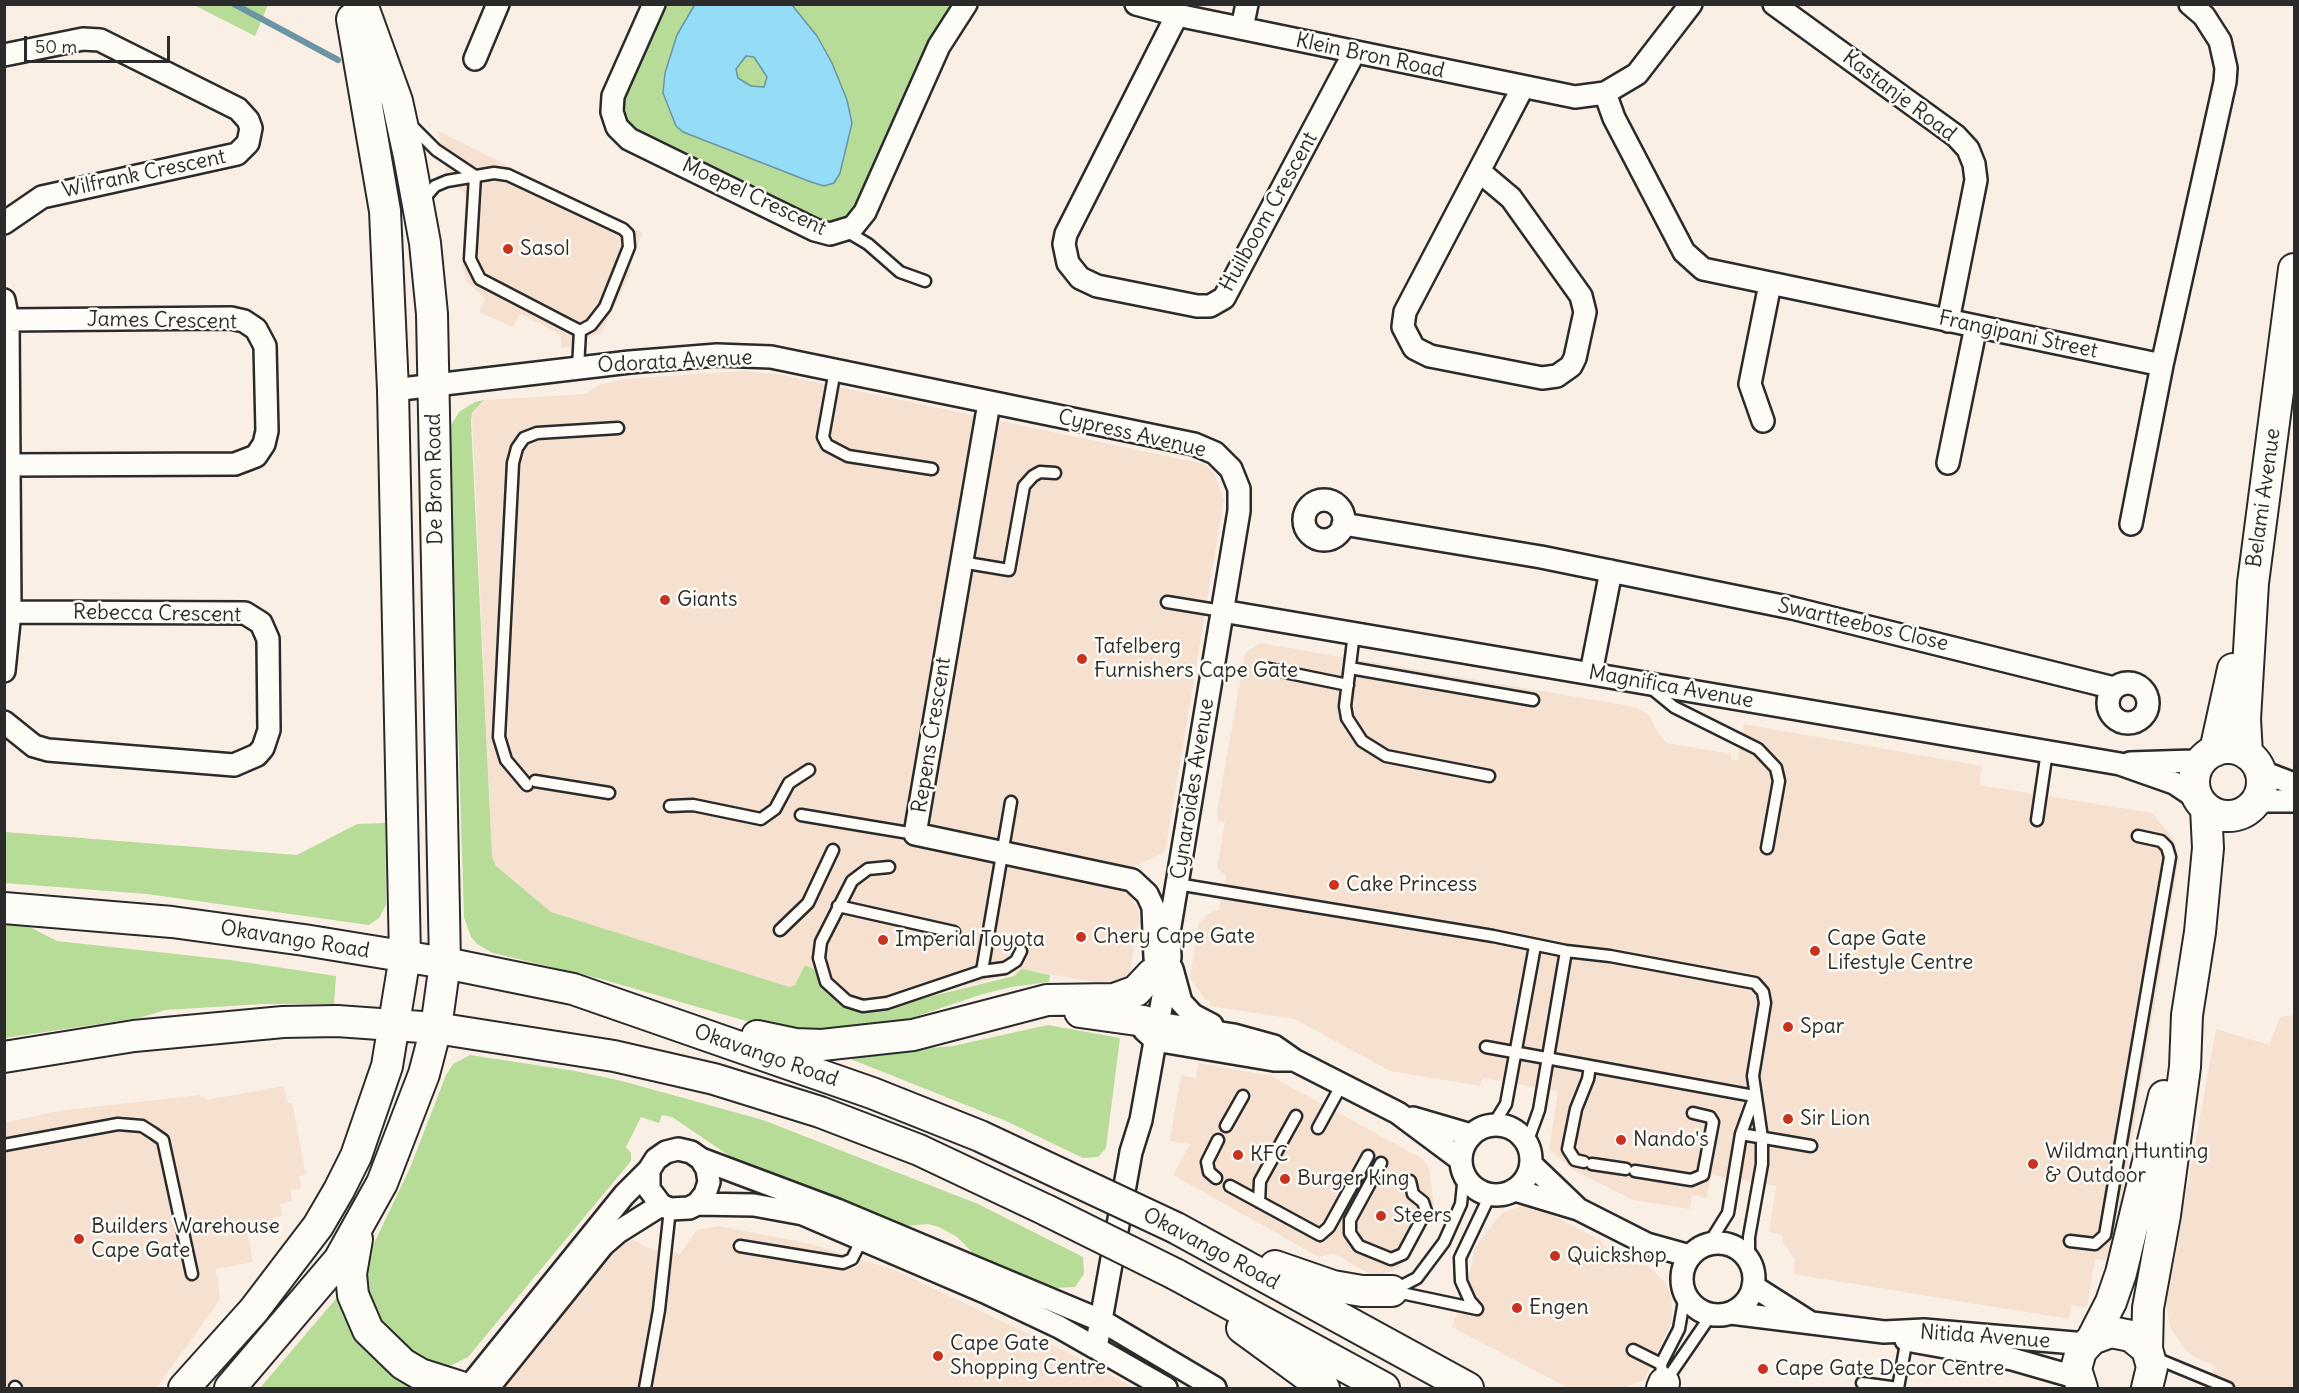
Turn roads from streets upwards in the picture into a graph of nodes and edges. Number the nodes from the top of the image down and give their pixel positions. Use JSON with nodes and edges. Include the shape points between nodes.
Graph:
{"nodes":[{"id":1,"x":349,"y":4,"type":"edge"},
{"id":2,"x":362,"y":4,"type":"edge"},
{"id":3,"x":498,"y":4,"type":"edge"},
{"id":4,"x":654,"y":4,"type":"edge"},
{"id":5,"x":966,"y":4,"type":"edge"},
{"id":6,"x":1136,"y":4,"type":"edge"},
{"id":7,"x":1247,"y":4,"type":"edge"},
{"id":8,"x":1691,"y":4,"type":"edge"},
{"id":9,"x":1774,"y":4,"type":"edge"},
{"id":10,"x":2190,"y":4,"type":"edge"},
{"id":11,"x":1177,"y":15,"type":"junction"},
{"id":12,"x":1242,"y":28,"type":"junction"},
{"id":13,"x":1354,"y":53,"type":"junction"},
{"id":14,"x":4,"y":55,"type":"edge"},
{"id":15,"x":475,"y":58,"type":"dead end"},
{"id":16,"x":1523,"y":87,"type":"junction"},
{"id":17,"x":1605,"y":93,"type":"junction"},
{"id":18,"x":1479,"y":171,"type":"junction"},
{"id":19,"x":4,"y":222,"type":"edge"},
{"id":20,"x":2295,"y":269,"type":"edge"},
{"id":21,"x":1770,"y":284,"type":"junction"},
{"id":22,"x":6,"y":310,"type":"edge"},
{"id":23,"x":1948,"y":321,"type":"junction"},
{"id":24,"x":1976,"y":327,"type":"junction"},
{"id":25,"x":2162,"y":365,"type":"junction"},
{"id":26,"x":434,"y":385,"type":"junction"},
{"id":27,"x":393,"y":390,"type":"junction"},
{"id":28,"x":989,"y":403,"type":"junction"},
{"id":29,"x":1763,"y":421,"type":"dead end"},
{"id":30,"x":1948,"y":463,"type":"dead end"},
{"id":31,"x":9,"y":465,"type":"junction"},
{"id":32,"x":1344,"y":524,"type":"dead end"},
{"id":33,"x":2131,"y":524,"type":"dead end"},
{"id":34,"x":1611,"y":571,"type":"junction"},
{"id":35,"x":2253,"y":583,"type":"junction"},
{"id":36,"x":1222,"y":611,"type":"junction"},
{"id":37,"x":10,"y":612,"type":"junction"},
{"id":38,"x":4,"y":671,"type":"edge"},
{"id":39,"x":1591,"y":674,"type":"junction"},
{"id":40,"x":2114,"y":688,"type":"dead end"},
{"id":41,"x":4,"y":722,"type":"edge"},
{"id":42,"x":2210,"y":754,"type":"junction"},
{"id":43,"x":2253,"y":762,"type":"junction"},
{"id":44,"x":2120,"y":764,"type":"junction"},
{"id":45,"x":2295,"y":784,"type":"edge"},
{"id":46,"x":2295,"y":801,"type":"edge"},
{"id":47,"x":2202,"y":804,"type":"junction"},
{"id":48,"x":2247,"y":810,"type":"junction"},
{"id":49,"x":4,"y":908,"type":"edge"},
{"id":50,"x":2200,"y":932,"type":"junction"},
{"id":51,"x":405,"y":956,"type":"junction"},
{"id":52,"x":445,"y":963,"type":"junction"},
{"id":53,"x":1159,"y":963,"type":"junction"},
{"id":54,"x":573,"y":990,"type":"junction"},
{"id":55,"x":1008,"y":1011,"type":"junction"},
{"id":56,"x":2187,"y":1015,"type":"junction"},
{"id":57,"x":396,"y":1024,"type":"junction"},
{"id":58,"x":436,"y":1028,"type":"junction"},
{"id":59,"x":1150,"y":1028,"type":"junction"},
{"id":60,"x":1234,"y":1035,"type":"junction"},
{"id":61,"x":4,"y":1057,"type":"edge"},
{"id":62,"x":1294,"y":1060,"type":"junction"},
{"id":63,"x":1398,"y":1113,"type":"junction"},
{"id":64,"x":1471,"y":1135,"type":"junction"},
{"id":65,"x":1529,"y":1154,"type":"junction"},
{"id":66,"x":701,"y":1159,"type":"junction"},
{"id":67,"x":1462,"y":1167,"type":"junction"},
{"id":68,"x":649,"y":1170,"type":"junction"},
{"id":69,"x":1515,"y":1190,"type":"junction"},
{"id":70,"x":697,"y":1204,"type":"junction"},
{"id":71,"x":665,"y":1207,"type":"junction"},
{"id":72,"x":1578,"y":1209,"type":"junction"},
{"id":73,"x":358,"y":1230,"type":"junction"},
{"id":74,"x":1185,"y":1232,"type":"junction"},
{"id":75,"x":1686,"y":1265,"type":"junction"},
{"id":76,"x":1753,"y":1286,"type":"junction"},
{"id":77,"x":1392,"y":1291,"type":"road end"},
{"id":78,"x":1209,"y":1293,"type":"junction"},
{"id":79,"x":1721,"y":1314,"type":"junction"},
{"id":80,"x":1102,"y":1321,"type":"junction"},
{"id":81,"x":1811,"y":1323,"type":"junction"},
{"id":82,"x":1907,"y":1336,"type":"junction"},
{"id":83,"x":2089,"y":1341,"type":"junction"},
{"id":84,"x":1096,"y":1348,"type":"junction"},
{"id":85,"x":2148,"y":1353,"type":"junction"},
{"id":86,"x":2079,"y":1385,"type":"edge"},
{"id":87,"x":184,"y":1389,"type":"edge"},
{"id":88,"x":230,"y":1389,"type":"edge"},
{"id":89,"x":466,"y":1389,"type":"edge"},
{"id":90,"x":488,"y":1389,"type":"edge"},
{"id":91,"x":1166,"y":1389,"type":"edge"},
{"id":92,"x":1215,"y":1389,"type":"edge"},
{"id":93,"x":1324,"y":1389,"type":"edge"},
{"id":94,"x":1384,"y":1389,"type":"edge"},
{"id":95,"x":1468,"y":1389,"type":"edge"},
{"id":96,"x":2147,"y":1389,"type":"edge"}],
"edges":[{"from":1,"to":27,"type":"street","name":"De Bron Road","via":[[385,211]]},
{"from":2,"to":26,"type":"street","name":"De Bron Road","via":[[397,101],[426,243]]},
{"from":3,"to":15,"type":"street"},
{"from":4,"to":5,"type":"street","name":"Moepel Crescent","via":[[613,96],[614,120],[623,134],[830,234],[854,227],[865,212],[939,46]]},
{"from":6,"to":11,"type":"street","name":"Klein Bron Road"},
{"from":7,"to":12,"type":"street"},
{"from":8,"to":17,"type":"street","via":[[1645,66],[1627,82]]},
{"from":9,"to":23,"type":"street","name":"Kastanje Road","via":[[1956,136],[1968,149],[1976,180]]},
{"from":10,"to":25,"type":"street","via":[[2213,27],[2226,68]]},
{"from":11,"to":12,"type":"street","name":"Klein Bron Road"},
{"from":11,"to":13,"type":"street","name":"Huilboom Crescent","via":[[1066,234],[1068,263],[1080,278],[1097,286],[1197,306],[1210,306],[1224,298]]},
{"from":12,"to":13,"type":"street","name":"Klein Bron Road"},
{"from":13,"to":16,"type":"street","name":"Klein Bron Road"},
{"from":14,"to":19,"type":"street","name":"Wilfrank Crescent","via":[[83,39],[100,40],[238,108],[249,120],[250,136],[237,154],[42,197]]},
{"from":16,"to":17,"type":"street","name":"Klein Bron Road","via":[[1575,97]]},
{"from":16,"to":18,"type":"street"},
{"from":17,"to":21,"type":"street","name":"Frangipani Street","via":[[1614,118],[1684,252],[1703,269]]},
{"from":18,"to":18,"type":"street","via":[[1405,312],[1405,334],[1414,348],[1430,356],[1542,378],[1557,376],[1575,358],[1585,312],[1581,296],[1511,198]]},
{"from":20,"to":35,"type":"street","name":"Belami Avenue"},
{"from":21,"to":23,"type":"street","name":"Frangipani Street"},
{"from":21,"to":29,"type":"street","via":[[1750,384]]},
{"from":22,"to":31,"type":"street"},
{"from":22,"to":31,"type":"street","name":"James Crescent","via":[[244,321],[260,334],[265,346],[267,431],[256,456],[235,464]]},
{"from":23,"to":24,"type":"street","name":"Frangipani Street"},
{"from":24,"to":25,"type":"street","name":"Frangipani Street"},
{"from":24,"to":30,"type":"street"},
{"from":25,"to":33,"type":"street"},
{"from":26,"to":27,"type":"street","name":"Odorata Avenue"},
{"from":26,"to":28,"type":"street","name":"Odorata Avenue","via":[[717,355],[771,357]]},
{"from":26,"to":52,"type":"street","name":"De Bron Road"},
{"from":27,"to":51,"type":"street","name":"De Bron Road"},
{"from":28,"to":36,"type":"street","name":"Cypress Avenue","via":[[1194,444],[1215,453],[1231,469],[1240,500]]},
{"from":28,"to":53,"type":"street","name":"Repens Crescent","via":[[915,834],[1124,877],[1140,885],[1155,916]]},
{"from":31,"to":37,"type":"street"},
{"from":32,"to":34,"type":"street","name":"Swartteebos Close"},
{"from":34,"to":39,"type":"street"},
{"from":34,"to":40,"type":"street","name":"Swartteebos Close","via":[[1803,610]]},
{"from":35,"to":42,"type":"street","name":"Belami Avenue"},
{"from":35,"to":43,"type":"street","name":"Belami Avenue","via":[[2245,718]]},
{"from":36,"to":39,"type":"street","name":"Magnifica Avenue"},
{"from":36,"to":53,"type":"street","name":"Cynaroides Avenue","via":[[1169,932]]},
{"from":37,"to":38,"type":"street"},
{"from":37,"to":41,"type":"street","name":"Rebecca Crescent","via":[[245,613],[261,623],[268,639],[269,730],[257,755],[234,765],[48,750],[34,746]]},
{"from":39,"to":44,"type":"street","name":"Magnifica Avenue"},
{"from":42,"to":43,"type":"street","via":[[2236,749]]},
{"from":42,"to":44,"type":"street","name":"Magnifica Avenue","via":[[2193,761]]},
{"from":42,"to":47,"type":"street","via":[[2194,777]]},
{"from":43,"to":45,"type":"street"},
{"from":43,"to":48,"type":"street","via":[[2260,790]]},
{"from":44,"to":47,"type":"street","name":"Magnifica Avenue","via":[[2174,783]]},
{"from":46,"to":48,"type":"street","via":[[2264,801]]},
{"from":47,"to":48,"type":"street","via":[[2217,814],[2229,816]]},
{"from":47,"to":50,"type":"street","via":[[2208,848]]},
{"from":48,"to":50,"type":"street","via":[[2225,851]]},
{"from":49,"to":51,"type":"street","name":"Okavango Road","via":[[172,922]]},
{"from":50,"to":56,"type":"street"},
{"from":51,"to":52,"type":"street","name":"Okavango Road"},
{"from":51,"to":57,"type":"street","name":"De Bron Road"},
{"from":52,"to":54,"type":"street","name":"Okavango Road"},
{"from":52,"to":58,"type":"street","name":"De Bron Road"},
{"from":53,"to":55,"type":"street","via":[[1136,991],[1114,999],[1047,1000]]},
{"from":53,"to":59,"type":"street","name":"Cynaroides Avenue"},
{"from":53,"to":60,"type":"street","via":[[1187,1010]]},
{"from":54,"to":55,"type":"street","via":[[771,1040],[809,1045],[913,1035]]},
{"from":54,"to":74,"type":"street","name":"Okavango Road","bridge":true,"via":[[872,1093],[980,1136]]},
{"from":55,"to":59,"type":"street","via":[[1045,1009]]},
{"from":56,"to":83,"type":"street","via":[[2121,1273],[2111,1302]]},
{"from":56,"to":85,"type":"street","via":[[2185,1067],[2148,1308]]},
{"from":57,"to":58,"type":"street","name":"Okavango Road"},
{"from":57,"to":61,"type":"street","name":"Okavango Road","via":[[284,1022],[134,1036]]},
{"from":57,"to":87,"type":"street","name":"De Bron Road","via":[[387,1066],[356,1156],[318,1226],[254,1310]]},
{"from":58,"to":73,"type":"street","name":"De Bron Road","via":[[412,1112]]},
{"from":58,"to":78,"type":"street","name":"Okavango Road","bridge":true,"via":[[614,1056],[725,1082],[820,1112],[919,1150]]},
{"from":59,"to":60,"type":"street"},
{"from":59,"to":62,"type":"street","via":[[1274,1060]]},
{"from":59,"to":80,"type":"street","name":"Cynaroides Avenue","via":[[1128,1116],[1131,1152]]},
{"from":60,"to":62,"type":"street","via":[[1274,1046]]},
{"from":62,"to":63,"type":"street"},
{"from":63,"to":64,"type":"street"},
{"from":63,"to":67,"type":"street"},
{"from":64,"to":65,"type":"street","via":[[1493,1125],[1516,1131]]},
{"from":64,"to":67,"type":"street","via":[[1462,1150]]},
{"from":65,"to":69,"type":"street","via":[[1526,1178]]},
{"from":65,"to":72,"type":"street"},
{"from":66,"to":68,"type":"street","via":[[691,1152],[672,1150],[656,1159]]},
{"from":66,"to":70,"type":"street","via":[[709,1182]]},
{"from":66,"to":80,"type":"street","via":[[837,1210]]},
{"from":67,"to":69,"type":"street","via":[[1475,1188],[1490,1195]]},
{"from":68,"to":71,"type":"street","via":[[649,1189]]},
{"from":68,"to":89,"type":"street"},
{"from":69,"to":72,"type":"street"},
{"from":70,"to":71,"type":"street","via":[[680,1210]]},
{"from":70,"to":84,"type":"street","via":[[786,1209],[985,1292]]},
{"from":71,"to":90,"type":"street","via":[[618,1232],[603,1245]]},
{"from":72,"to":75,"type":"street"},
{"from":73,"to":88,"type":"street","via":[[314,1292]]},
{"from":73,"to":89,"type":"street","via":[[351,1274],[353,1295],[368,1330],[403,1364],[420,1374]]},
{"from":74,"to":77,"type":"street","via":[[1320,1282],[1362,1291]]},
{"from":74,"to":95,"type":"street","name":"Okavango Road"},
{"from":75,"to":76,"type":"street","via":[[1708,1245],[1731,1246],[1749,1262]]},
{"from":75,"to":79,"type":"street","via":[[1685,1296],[1692,1305]]},
{"from":76,"to":79,"type":"street","via":[[1744,1304]]},
{"from":76,"to":81,"type":"street","name":"Nitida Avenue"},
{"from":78,"to":93,"type":"street","via":[[1233,1321]]},
{"from":78,"to":94,"type":"street","name":"Okavango Road"},
{"from":79,"to":81,"type":"street","name":"Nitida Avenue"},
{"from":80,"to":84,"type":"street","name":"Cynaroides Avenue"},
{"from":80,"to":92,"type":"street"},
{"from":81,"to":82,"type":"street","name":"Nitida Avenue"},
{"from":82,"to":83,"type":"street","name":"Nitida Avenue"},
{"from":82,"to":86,"type":"street","name":"Nitida Avenue","via":[[2012,1359]]},
{"from":83,"to":85,"type":"street","via":[[2101,1334],[2121,1332]]},
{"from":83,"to":86,"type":"street","via":[[2078,1360]]},
{"from":84,"to":91,"type":"street"},
{"from":85,"to":96,"type":"street","via":[[2151,1379]]}]}
